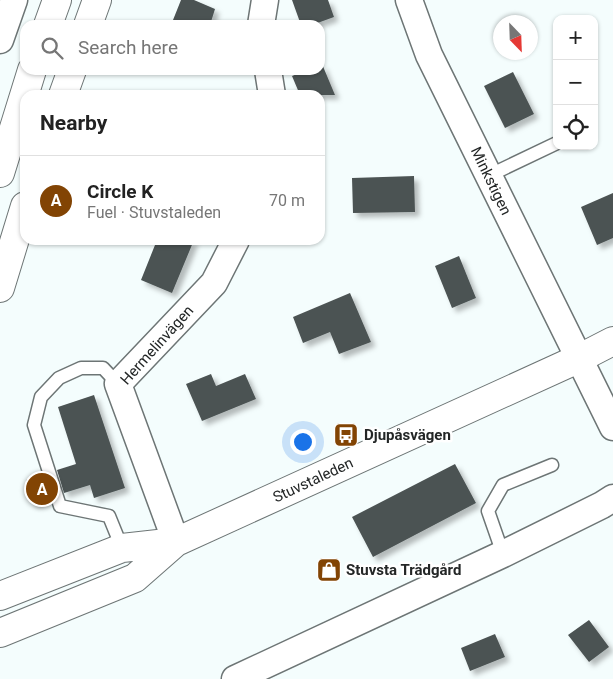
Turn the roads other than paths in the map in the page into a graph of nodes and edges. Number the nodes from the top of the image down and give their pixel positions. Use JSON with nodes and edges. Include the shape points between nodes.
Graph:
{"nodes":[{"id":1,"x":14,"y":0,"type":"edge"},
{"id":2,"x":57,"y":0,"type":"edge"},
{"id":3,"x":97,"y":0,"type":"edge"},
{"id":4,"x":265,"y":0,"type":"edge"},
{"id":5,"x":409,"y":0,"type":"edge"},
{"id":6,"x":50,"y":20,"type":"edge"},
{"id":7,"x":90,"y":20,"type":"edge"},
{"id":8,"x":262,"y":20,"type":"edge"},
{"id":9,"x":0,"y":40,"type":"edge"},
{"id":10,"x":30,"y":75,"type":"edge"},
{"id":11,"x":70,"y":75,"type":"edge"},
{"id":12,"x":269,"y":75,"type":"edge"},
{"id":13,"x":26,"y":90,"type":"edge"},
{"id":14,"x":66,"y":90,"type":"edge"},
{"id":15,"x":271,"y":90,"type":"edge"},
{"id":16,"x":20,"y":109,"type":"edge"},
{"id":17,"x":553,"y":145,"type":"edge"},
{"id":18,"x":0,"y":173,"type":"edge"},
{"id":19,"x":488,"y":176,"type":"junction"},
{"id":20,"x":20,"y":222,"type":"edge"},
{"id":21,"x":233,"y":245,"type":"edge"},
{"id":22,"x":0,"y":288,"type":"edge"},
{"id":23,"x":613,"y":341,"type":"edge"},
{"id":24,"x":580,"y":358,"type":"junction"},
{"id":25,"x":118,"y":384,"type":"junction"},
{"id":26,"x":613,"y":427,"type":"edge"},
{"id":27,"x":552,"y":465,"type":"dead end"},
{"id":28,"x":613,"y":498,"type":"edge"},
{"id":29,"x":176,"y":542,"type":"junction"},
{"id":30,"x":122,"y":548,"type":"junction"},
{"id":31,"x":503,"y":554,"type":"junction"},
{"id":32,"x":0,"y":596,"type":"edge"},
{"id":33,"x":0,"y":633,"type":"edge"},
{"id":34,"x":235,"y":679,"type":"edge"}],
"edges":[{"from":1,"to":9,"type":"street"},
{"from":2,"to":6,"type":"street"},
{"from":3,"to":7,"type":"street"},
{"from":4,"to":8,"type":"street"},
{"from":5,"to":19,"type":"street","name":"Minkstigen","via":[[428,55]]},
{"from":10,"to":13,"type":"street"},
{"from":11,"to":14,"type":"street"},
{"from":12,"to":15,"type":"street"},
{"from":16,"to":18,"type":"street"},
{"from":17,"to":19,"type":"lane"},
{"from":19,"to":24,"type":"street","name":"Minkstigen"},
{"from":20,"to":22,"type":"street"},
{"from":21,"to":25,"type":"street","name":"Hermelinvägen","via":[[214,283]]},
{"from":23,"to":24,"type":"street","name":"Stuvstaleden"},
{"from":24,"to":26,"type":"street"},
{"from":24,"to":29,"type":"street","name":"Stuvstaleden"},
{"from":25,"to":29,"type":"street","name":"Hermelinvägen"},
{"from":25,"to":30,"type":"lane","via":[[103,368],[81,368],[59,378],[41,397],[34,425],[60,506],[109,516]]},
{"from":27,"to":31,"type":"lane","via":[[503,485],[488,511]]},
{"from":28,"to":31,"type":"street"},
{"from":29,"to":30,"type":"street","name":"Stuvstaleden"},
{"from":29,"to":33,"type":"street","name":"Stuvstaleden","via":[[135,578]]},
{"from":30,"to":32,"type":"street","name":"Stuvstaleden"},
{"from":31,"to":34,"type":"street"}]}
